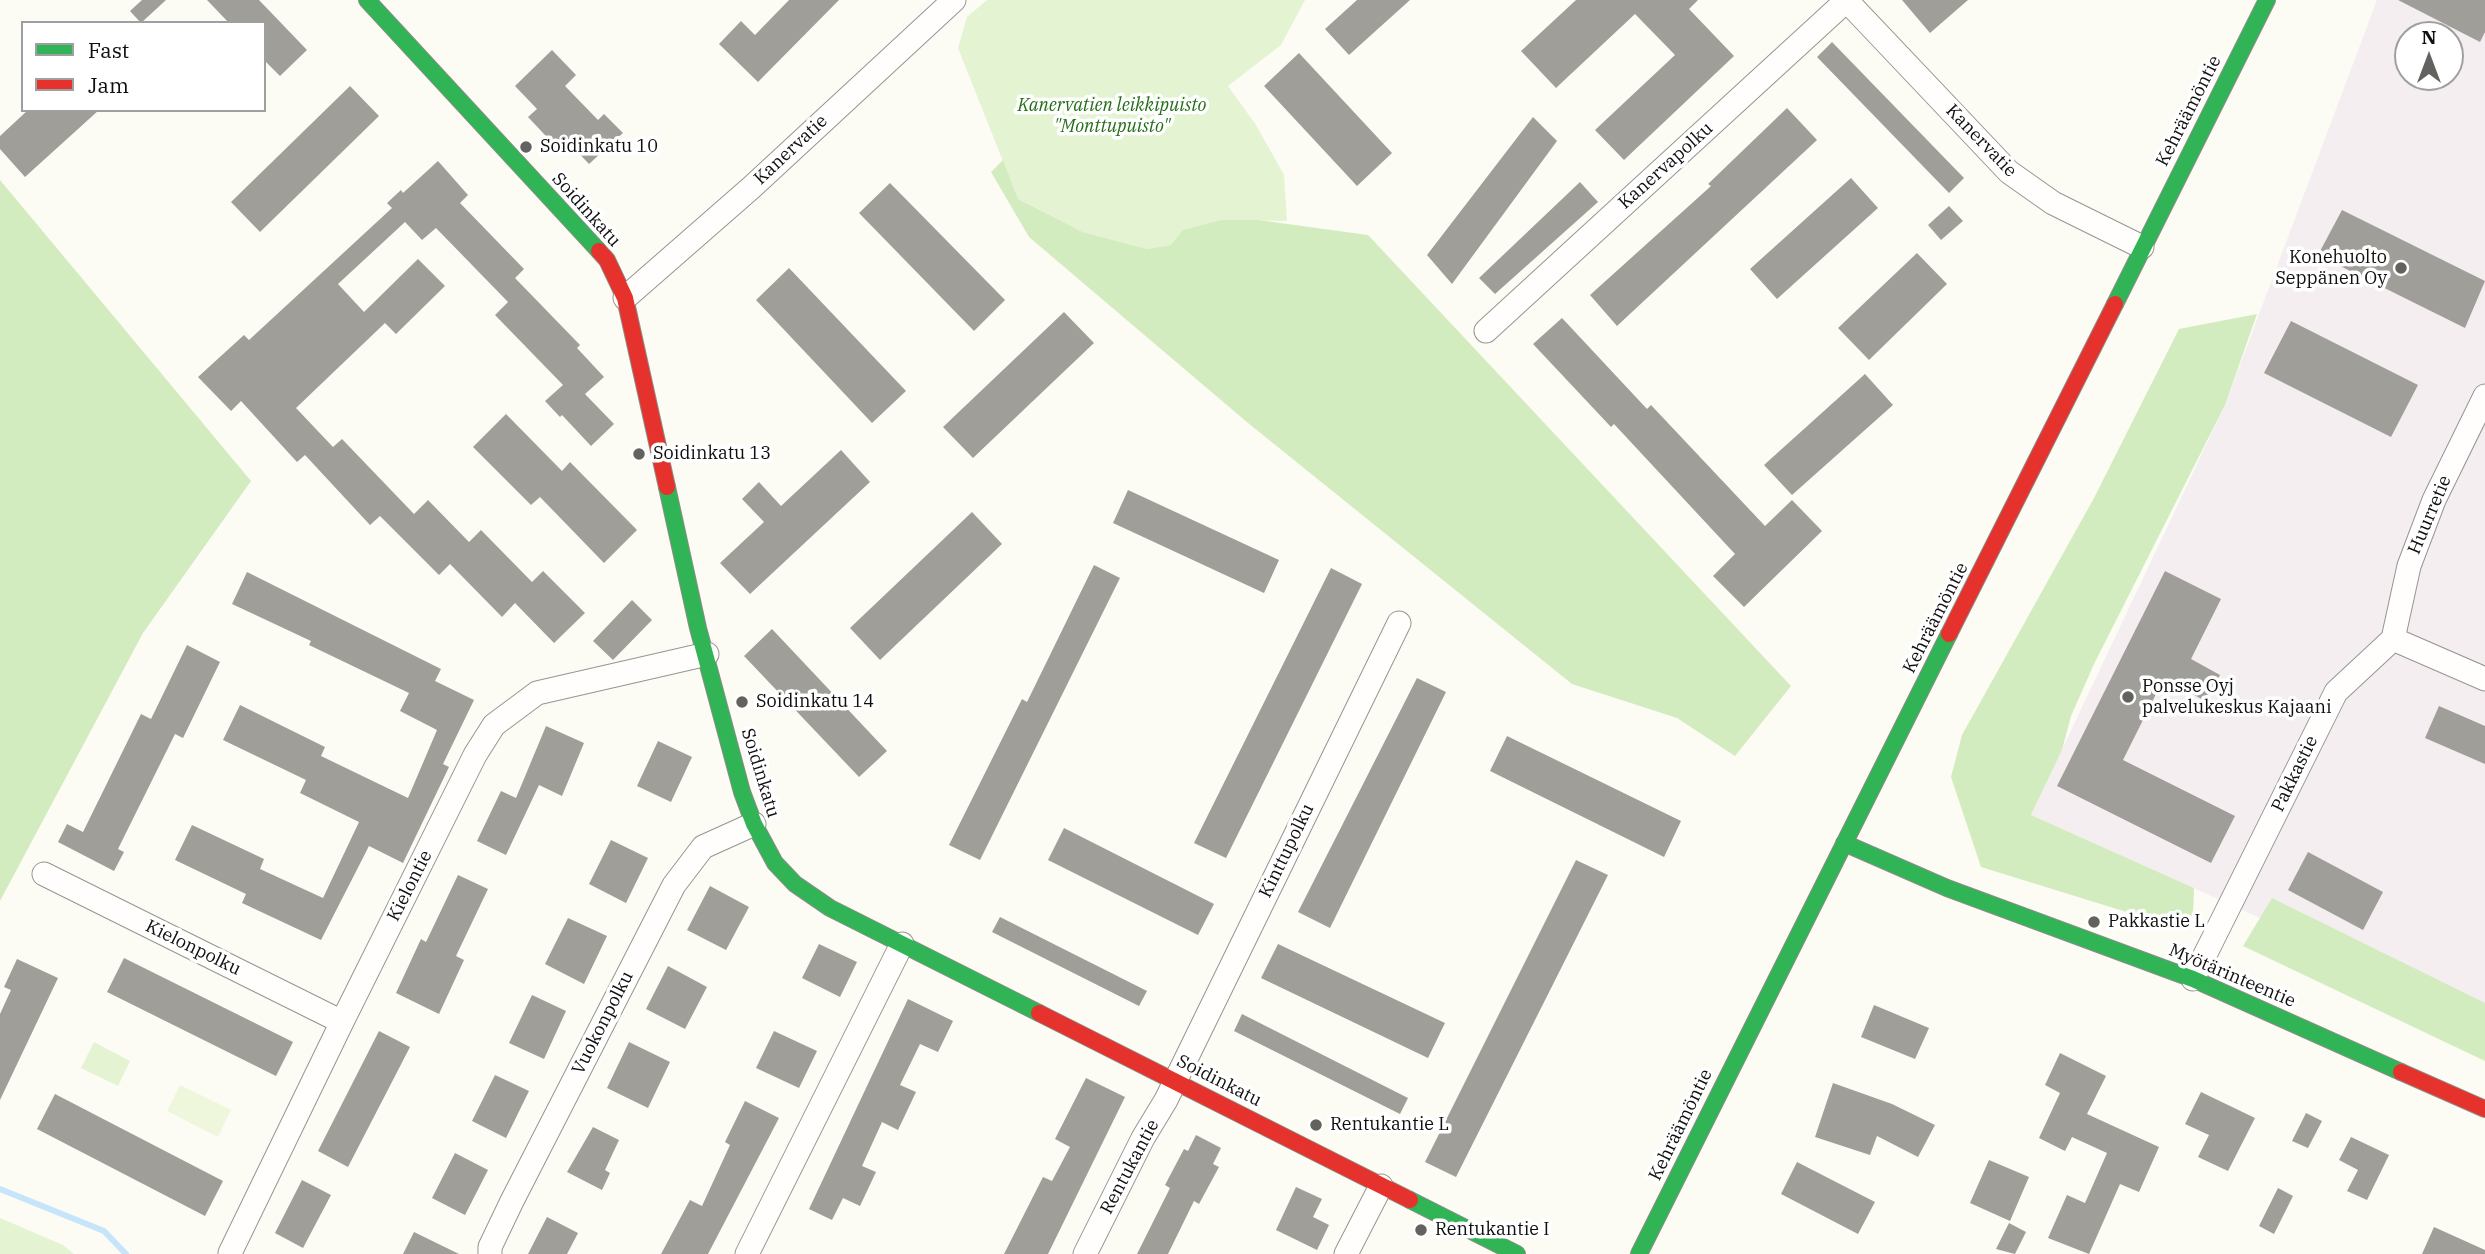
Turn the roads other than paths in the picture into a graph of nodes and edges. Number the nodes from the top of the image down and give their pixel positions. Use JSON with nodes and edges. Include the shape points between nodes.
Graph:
{"nodes":[{"id":1,"x":367,"y":0,"type":"edge"},
{"id":2,"x":954,"y":0,"type":"edge"},
{"id":3,"x":1846,"y":0,"type":"edge"},
{"id":4,"x":2267,"y":0,"type":"edge"},
{"id":5,"x":2142,"y":247,"type":"junction"},
{"id":6,"x":625,"y":298,"type":"junction"},
{"id":7,"x":1486,"y":331,"type":"dead end"},
{"id":8,"x":2485,"y":396,"type":"edge"},
{"id":9,"x":1399,"y":623,"type":"dead end"},
{"id":10,"x":2393,"y":639,"type":"junction"},
{"id":11,"x":707,"y":654,"type":"junction"},
{"id":12,"x":2485,"y":680,"type":"edge"},
{"id":13,"x":754,"y":824,"type":"junction"},
{"id":14,"x":1844,"y":843,"type":"junction"},
{"id":15,"x":44,"y":874,"type":"dead end"},
{"id":16,"x":902,"y":944,"type":"junction"},
{"id":17,"x":2193,"y":979,"type":"junction"},
{"id":18,"x":342,"y":1022,"type":"junction"},
{"id":19,"x":1174,"y":1080,"type":"junction"},
{"id":20,"x":2485,"y":1109,"type":"edge"},
{"id":21,"x":1381,"y":1186,"type":"junction"},
{"id":22,"x":230,"y":1253,"type":"edge"},
{"id":23,"x":490,"y":1254,"type":"edge"},
{"id":24,"x":747,"y":1254,"type":"edge"},
{"id":25,"x":1085,"y":1254,"type":"edge"},
{"id":26,"x":1346,"y":1254,"type":"edge"},
{"id":27,"x":1517,"y":1254,"type":"edge"},
{"id":28,"x":1639,"y":1254,"type":"edge"}],
"edges":[{"from":1,"to":6,"type":"street","name":"Soidinkatu","via":[[607,260]]},
{"from":2,"to":6,"type":"street","name":"Kanervatie"},
{"from":3,"to":5,"type":"street","name":"Kanervatie","via":[[2009,172],[2053,203]]},
{"from":3,"to":7,"type":"street","name":"Kanervapolku"},
{"from":4,"to":5,"type":"street","name":"Kehräämöntie"},
{"from":5,"to":14,"type":"street","name":"Kehräämöntie"},
{"from":6,"to":11,"type":"street","name":"Soidinkatu"},
{"from":8,"to":10,"type":"street","name":"Huurretie","via":[[2434,500],[2409,566]]},
{"from":9,"to":19,"type":"street","name":"Kinttupolku"},
{"from":10,"to":12,"type":"street"},
{"from":10,"to":17,"type":"street","name":"Pakkastie","via":[[2336,692]]},
{"from":11,"to":13,"type":"street","name":"Soidinkatu"},
{"from":11,"to":18,"type":"street","name":"Kielontie","via":[[537,693],[494,725]]},
{"from":13,"to":16,"type":"street","name":"Soidinkatu","via":[[775,863],[794,884]]},
{"from":13,"to":23,"type":"street","name":"Vuokonpolku","via":[[703,847],[674,885],[489,1247]]},
{"from":14,"to":17,"type":"street","name":"Myötärinteentie","via":[[1947,888]]},
{"from":14,"to":28,"type":"street","name":"Kehräämöntie"},
{"from":15,"to":18,"type":"street","name":"Kielonpolku"},
{"from":16,"to":19,"type":"street","name":"Soidinkatu"},
{"from":16,"to":24,"type":"street"},
{"from":17,"to":20,"type":"street","name":"Myötärinteentie"},
{"from":18,"to":22,"type":"street","name":"Kielontie"},
{"from":19,"to":21,"type":"street","name":"Soidinkatu"},
{"from":19,"to":25,"type":"street","name":"Rentukantie"},
{"from":21,"to":26,"type":"street"},
{"from":21,"to":27,"type":"street","name":"Soidinkatu"}]}
